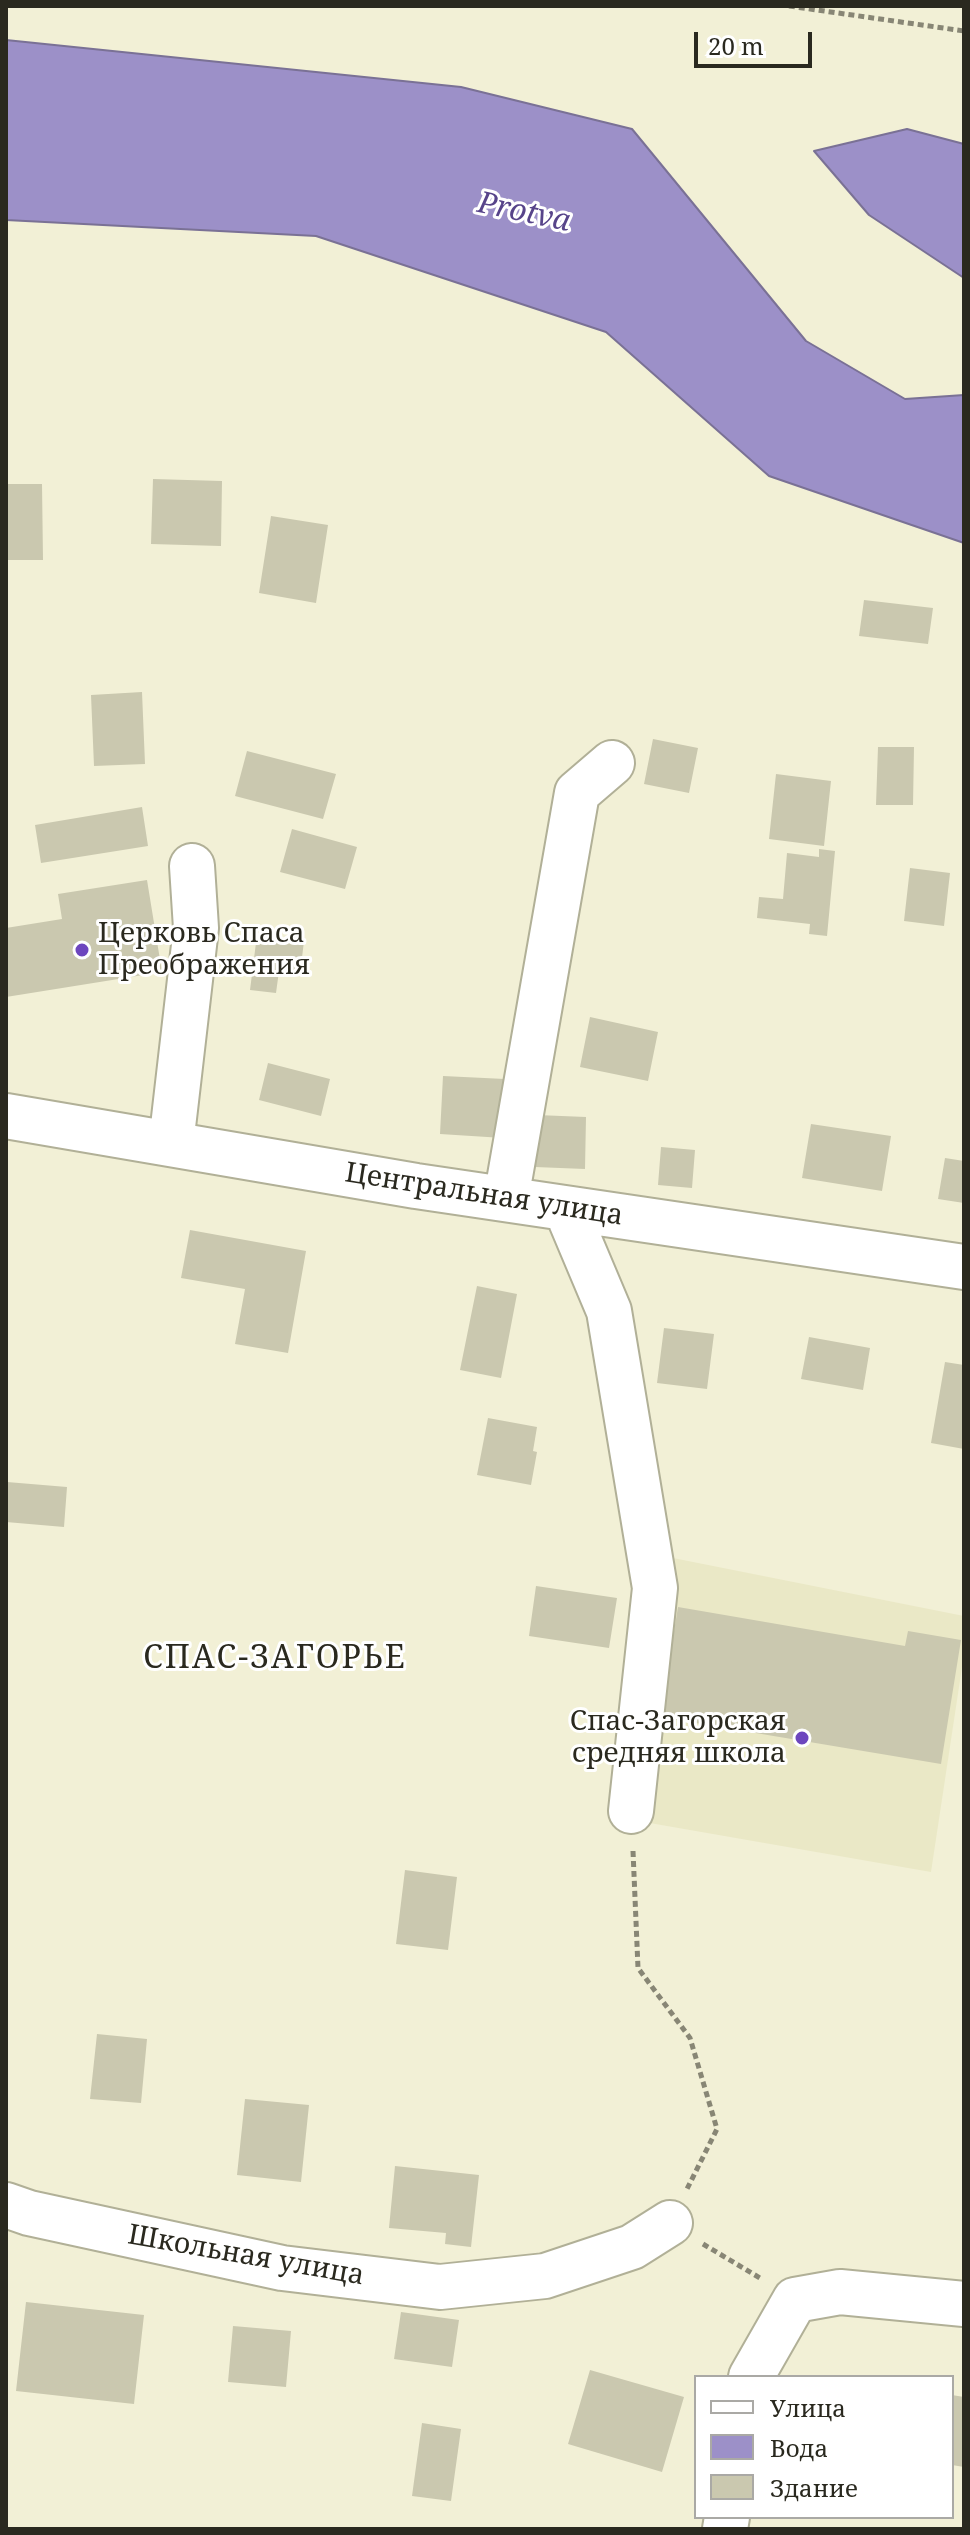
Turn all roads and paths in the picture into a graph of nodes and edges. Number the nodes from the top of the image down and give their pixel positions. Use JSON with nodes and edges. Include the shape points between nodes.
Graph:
{"nodes":[{"id":1,"x":789,"y":6,"type":"edge"},
{"id":2,"x":964,"y":31,"type":"edge"},
{"id":3,"x":612,"y":763,"type":"dead end"},
{"id":4,"x":192,"y":866,"type":"dead end"},
{"id":5,"x":6,"y":1116,"type":"edge"},
{"id":6,"x":171,"y":1144,"type":"junction"},
{"id":7,"x":506,"y":1199,"type":"junction"},
{"id":8,"x":566,"y":1209,"type":"junction"},
{"id":9,"x":964,"y":1267,"type":"edge"},
{"id":10,"x":631,"y":1811,"type":"joint"},
{"id":11,"x":6,"y":2205,"type":"edge"},
{"id":12,"x":670,"y":2223,"type":"junction"},
{"id":13,"x":795,"y":2300,"type":"junction"},
{"id":14,"x":964,"y":2304,"type":"edge"},
{"id":15,"x":752,"y":2375,"type":"edge"}],
"edges":[{"from":1,"to":2,"type":"path"},
{"from":3,"to":7,"type":"street","via":[[577,793]]},
{"from":4,"to":6,"type":"street","via":[[196,928]]},
{"from":5,"to":6,"type":"street","name":"Центральная улица"},
{"from":6,"to":7,"type":"street","name":"Центральная улица"},
{"from":7,"to":8,"type":"street","name":"Центральная улица"},
{"from":8,"to":9,"type":"street","name":"Центральная улица"},
{"from":8,"to":10,"type":"street","via":[[609,1311],[655,1588]]},
{"from":10,"to":12,"type":"path","via":[[638,1968],[690,2038],[717,2129]]},
{"from":11,"to":12,"type":"street","name":"Школьная улица","via":[[282,2268],[440,2287],[545,2276],[632,2247]]},
{"from":12,"to":13,"type":"path"},
{"from":13,"to":14,"type":"street","via":[[840,2292]]},
{"from":13,"to":15,"type":"street"}]}
